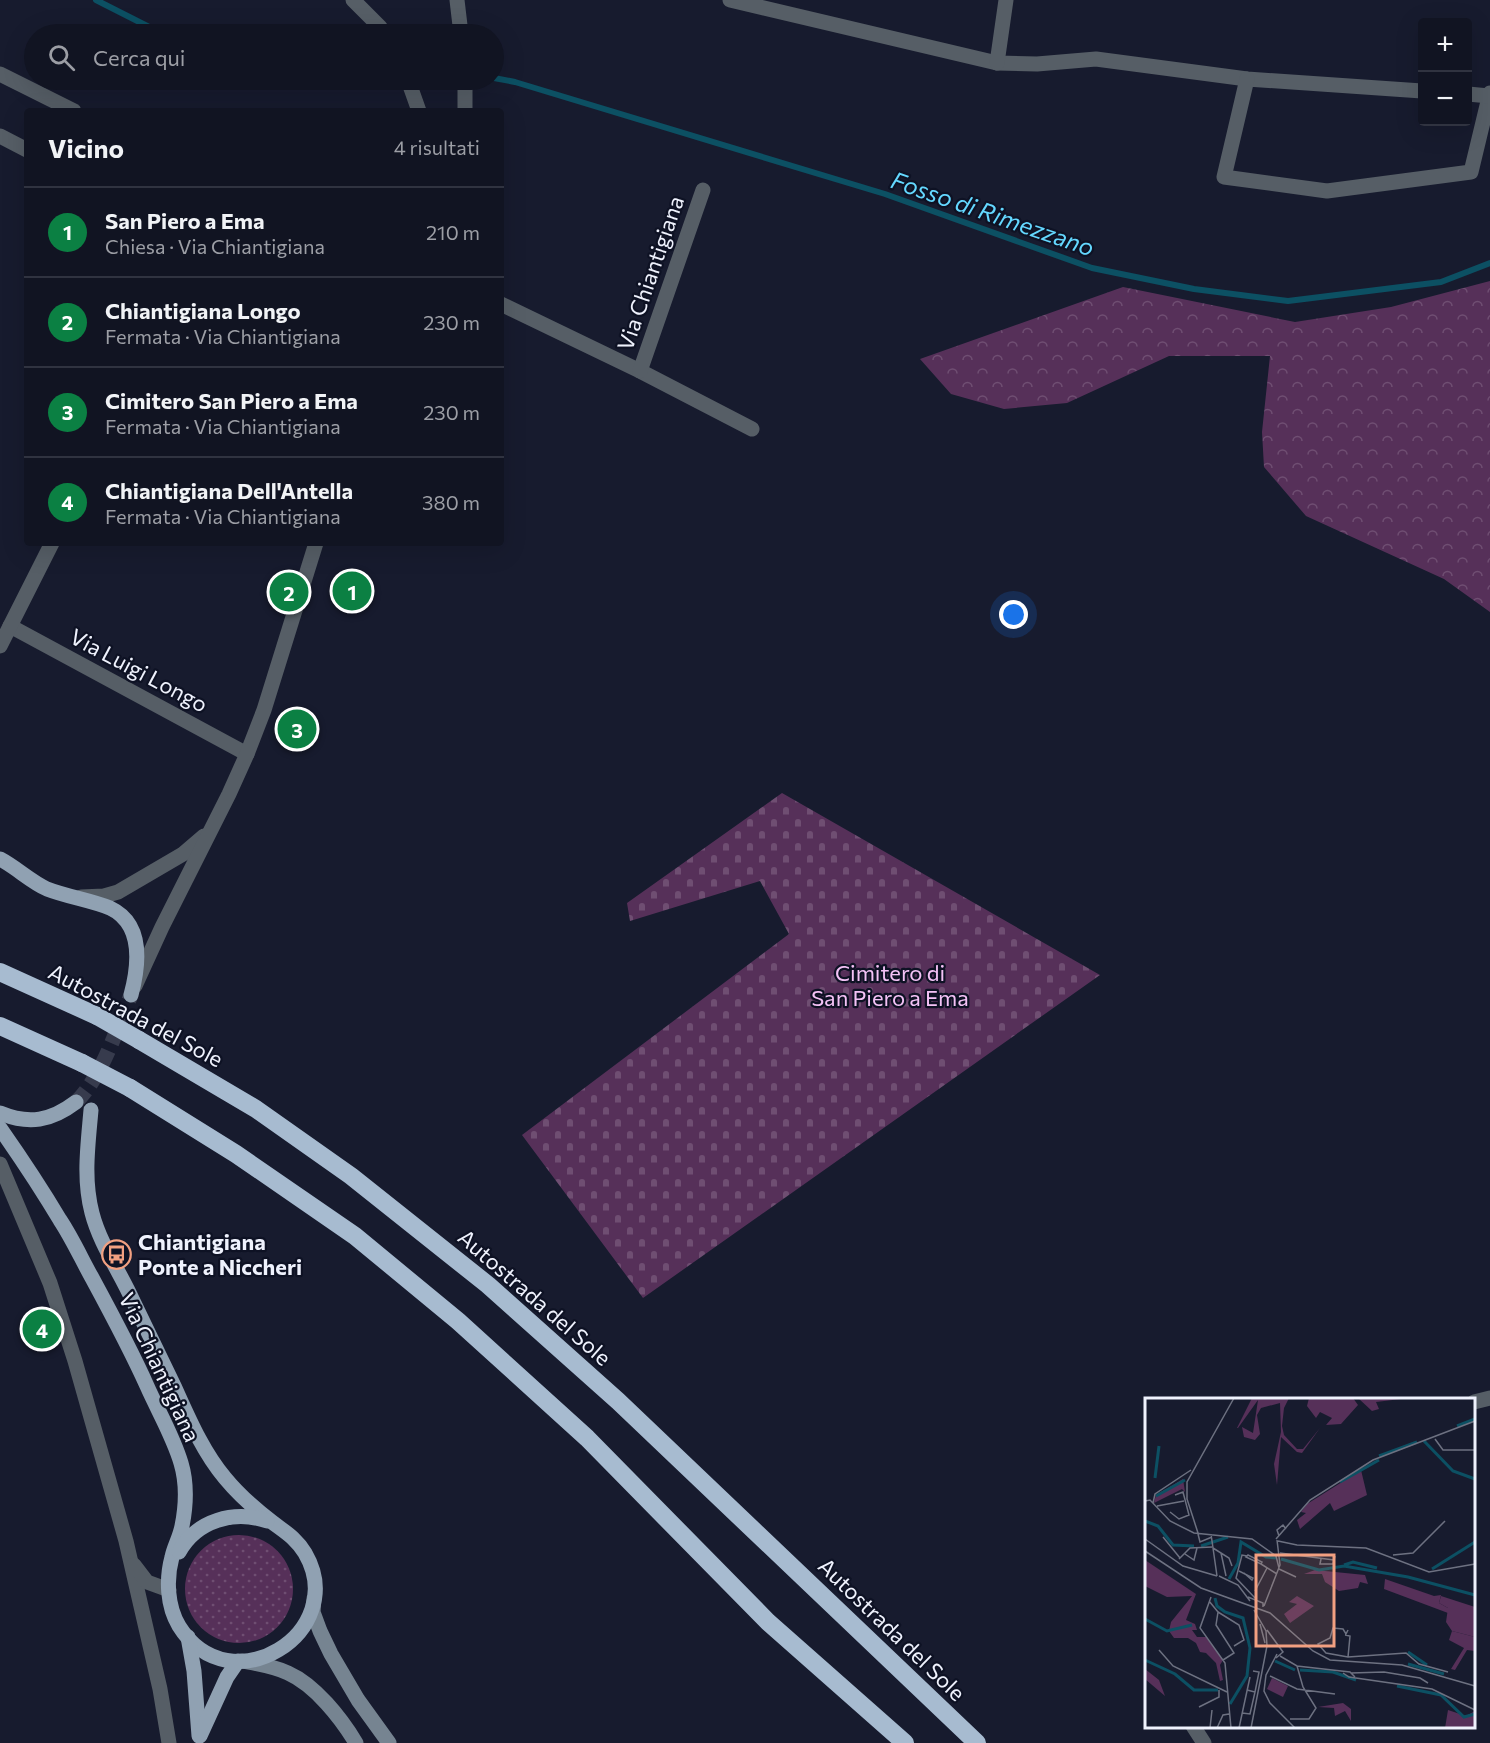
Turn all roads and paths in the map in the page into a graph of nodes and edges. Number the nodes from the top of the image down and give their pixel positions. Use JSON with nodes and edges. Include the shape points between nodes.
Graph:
{"nodes":[{"id":1,"x":353,"y":0,"type":"edge"},
{"id":2,"x":457,"y":0,"type":"edge"},
{"id":3,"x":730,"y":0,"type":"edge"},
{"id":4,"x":1006,"y":0,"type":"edge"},
{"id":5,"x":377,"y":24,"type":"edge"},
{"id":6,"x":460,"y":24,"type":"edge"},
{"id":7,"x":996,"y":63,"type":"junction"},
{"id":8,"x":0,"y":74,"type":"edge"},
{"id":9,"x":1247,"y":79,"type":"junction"},
{"id":10,"x":24,"y":86,"type":"edge"},
{"id":11,"x":32,"y":90,"type":"edge"},
{"id":12,"x":412,"y":90,"type":"edge"},
{"id":13,"x":465,"y":90,"type":"edge"},
{"id":14,"x":1418,"y":91,"type":"edge"},
{"id":15,"x":1472,"y":94,"type":"edge"},
{"id":16,"x":1490,"y":94,"type":"edge"},
{"id":17,"x":68,"y":108,"type":"edge"},
{"id":18,"x":418,"y":108,"type":"edge"},
{"id":19,"x":465,"y":108,"type":"edge"},
{"id":20,"x":0,"y":136,"type":"edge"},
{"id":21,"x":24,"y":148,"type":"edge"},
{"id":22,"x":703,"y":190,"type":"dead end"},
{"id":23,"x":504,"y":305,"type":"edge"},
{"id":24,"x":640,"y":371,"type":"junction"},
{"id":25,"x":752,"y":429,"type":"dead end"},
{"id":26,"x":50,"y":546,"type":"edge"},
{"id":27,"x":315,"y":546,"type":"edge"},
{"id":28,"x":10,"y":626,"type":"junction"},
{"id":29,"x":0,"y":646,"type":"edge"},
{"id":30,"x":247,"y":754,"type":"junction"},
{"id":31,"x":210,"y":829,"type":"junction"},
{"id":32,"x":0,"y":859,"type":"edge"},
{"id":33,"x":70,"y":896,"type":"junction"},
{"id":34,"x":0,"y":972,"type":"edge"},
{"id":35,"x":131,"y":995,"type":"joint"},
{"id":36,"x":0,"y":1026,"type":"edge"},
{"id":37,"x":76,"y":1102,"type":"tunnel mouth"},
{"id":38,"x":91,"y":1110,"type":"tunnel mouth"},
{"id":39,"x":0,"y":1113,"type":"edge"},
{"id":40,"x":0,"y":1128,"type":"edge"},
{"id":41,"x":0,"y":1164,"type":"edge"},
{"id":42,"x":1490,"y":1398,"type":"edge"},
{"id":43,"x":1475,"y":1402,"type":"edge"},
{"id":44,"x":274,"y":1523,"type":"junction"},
{"id":45,"x":130,"y":1560,"type":"junction"},
{"id":46,"x":169,"y":1588,"type":"junction"},
{"id":47,"x":314,"y":1590,"type":"junction"},
{"id":48,"x":188,"y":1637,"type":"junction"},
{"id":49,"x":240,"y":1661,"type":"junction"},
{"id":50,"x":1194,"y":1728,"type":"edge"},
{"id":51,"x":199,"y":1740,"type":"edge"},
{"id":52,"x":169,"y":1743,"type":"edge"},
{"id":53,"x":356,"y":1743,"type":"edge"},
{"id":54,"x":389,"y":1743,"type":"edge"},
{"id":55,"x":904,"y":1743,"type":"edge"},
{"id":56,"x":977,"y":1743,"type":"edge"},
{"id":57,"x":1204,"y":1743,"type":"edge"}],
"edges":[{"from":1,"to":5,"type":"street"},
{"from":2,"to":6,"type":"street"},
{"from":3,"to":7,"type":"street"},
{"from":4,"to":7,"type":"street"},
{"from":7,"to":9,"type":"street","via":[[1096,59]]},
{"from":8,"to":10,"type":"street"},
{"from":9,"to":14,"type":"street"},
{"from":9,"to":16,"type":"street","via":[[1224,177],[1328,191],[1471,172]]},
{"from":11,"to":17,"type":"street"},
{"from":12,"to":18,"type":"street"},
{"from":13,"to":19,"type":"street"},
{"from":15,"to":16,"type":"street"},
{"from":20,"to":21,"type":"street"},
{"from":22,"to":24,"type":"street","name":"Via Chiantigiana"},
{"from":23,"to":24,"type":"street","name":"Via Chiantigiana"},
{"from":24,"to":25,"type":"street","name":"Via Chiantigiana"},
{"from":26,"to":28,"type":"street"},
{"from":27,"to":30,"type":"street"},
{"from":28,"to":29,"type":"street"},
{"from":28,"to":30,"type":"street","name":"Via Luigi Longo"},
{"from":30,"to":31,"type":"street"},
{"from":31,"to":33,"type":"street","via":[[183,854],[118,892]]},
{"from":31,"to":35,"type":"street"},
{"from":32,"to":33,"type":"main road","via":[[44,888]]},
{"from":33,"to":35,"type":"main road","via":[[111,909],[128,923],[137,956]]},
{"from":34,"to":56,"type":"highway","name":"Autostrada del Sole","bridge":true,"via":[[97,1016],[139,1040],[256,1109],[351,1176],[488,1285],[618,1401]]},
{"from":36,"to":55,"type":"highway","bridge":true,"via":[[130,1088],[236,1154],[355,1236],[458,1321],[587,1438],[768,1622]]},
{"from":37,"to":39,"type":"main road","via":[[39,1120]]},
{"from":38,"to":44,"type":"main road","name":"Via Chiantigiana","via":[[86,1166],[92,1215],[206,1450],[236,1490]]},
{"from":40,"to":46,"type":"main road","name":"Via Chiantigiana","via":[[62,1221],[130,1348],[181,1464],[186,1499]]},
{"from":41,"to":45,"type":"street","via":[[50,1283],[72,1350]]},
{"from":42,"to":43,"type":"street"},
{"from":44,"to":46,"type":"main road","name":"Via Chiantigiana","via":[[234,1516],[206,1525],[179,1551]]},
{"from":44,"to":47,"type":"main road","name":"Via Chiantigiana","via":[[293,1537],[305,1553]]},
{"from":45,"to":46,"type":"street","via":[[147,1582]]},
{"from":45,"to":52,"type":"street"},
{"from":46,"to":48,"type":"main road","name":"Via Chiantigiana","via":[[174,1616]]},
{"from":47,"to":49,"type":"main road","name":"Via Chiantigiana","via":[[310,1612],[294,1639],[267,1656]]},
{"from":47,"to":54,"type":"main road","via":[[313,1612],[323,1639],[358,1700]]},
{"from":48,"to":49,"type":"main road","name":"Via Chiantigiana","via":[[209,1653]]},
{"from":48,"to":51,"type":"main road","name":"Via Chiantigiana"},
{"from":49,"to":51,"type":"main road","name":"Via Chiantigiana","via":[[227,1677]]},
{"from":49,"to":53,"type":"main road","via":[[290,1673],[313,1690]]},
{"from":50,"to":57,"type":"street"}]}
